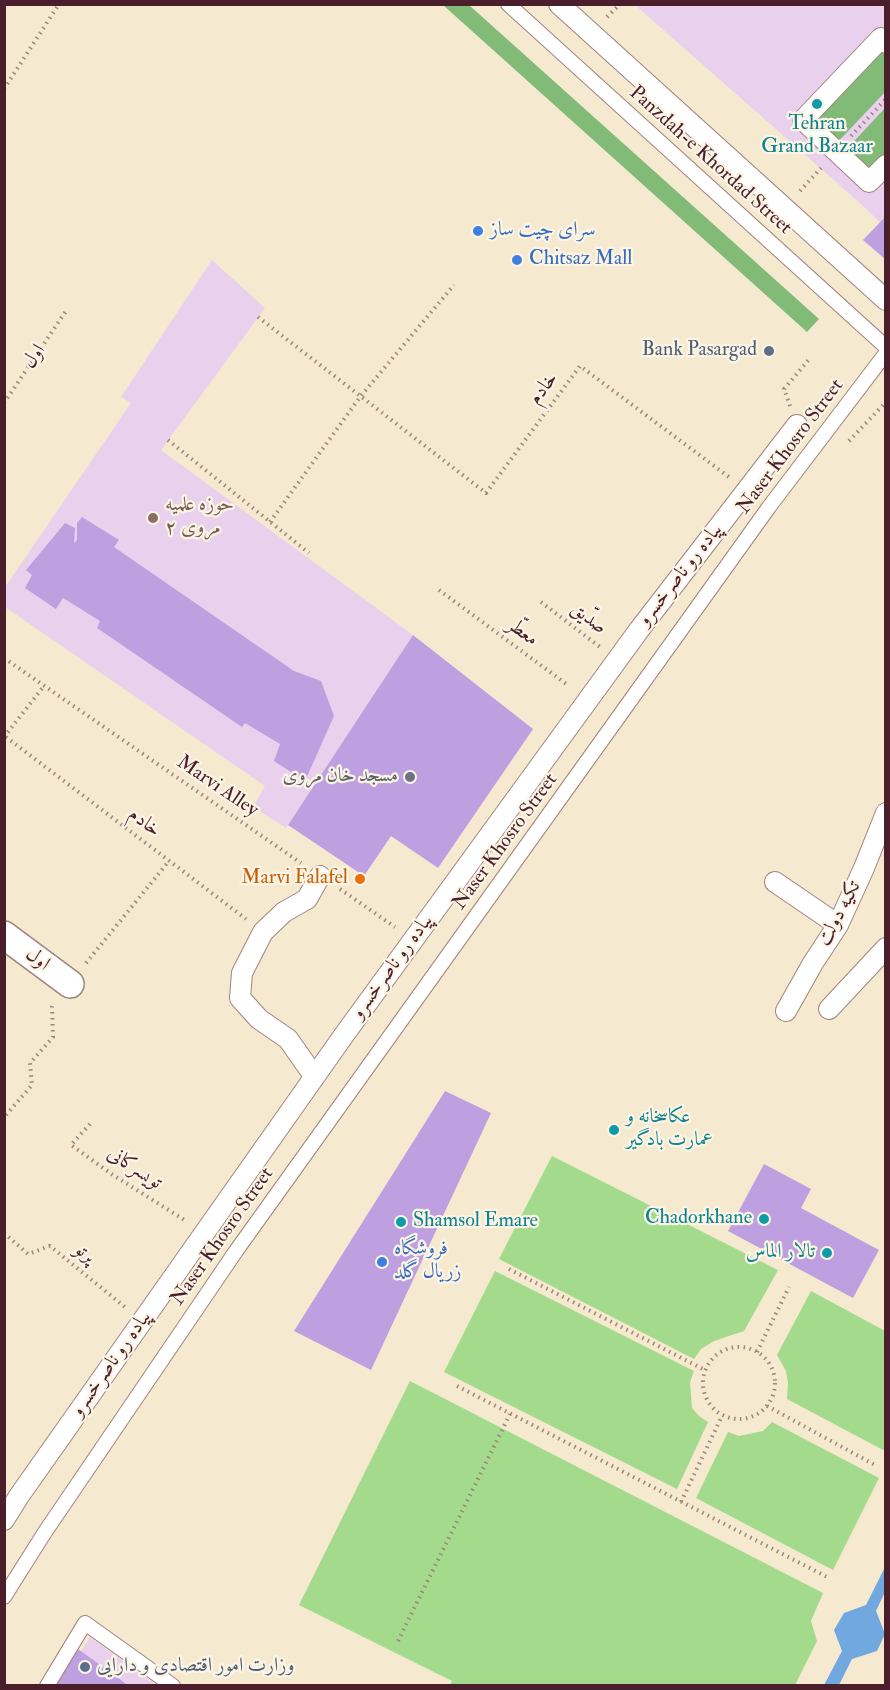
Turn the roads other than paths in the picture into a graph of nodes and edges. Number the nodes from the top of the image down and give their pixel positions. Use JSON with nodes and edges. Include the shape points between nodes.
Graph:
{"nodes":[{"id":1,"x":508,"y":4,"type":"edge"},
{"id":2,"x":559,"y":4,"type":"edge"},
{"id":3,"x":885,"y":43,"type":"edge"},
{"id":4,"x":885,"y":165,"type":"edge"},
{"id":5,"x":885,"y":300,"type":"edge"},
{"id":6,"x":885,"y":347,"type":"edge"},
{"id":7,"x":885,"y":353,"type":"edge"},
{"id":8,"x":797,"y":425,"type":"dead end"},
{"id":9,"x":885,"y":813,"type":"edge"},
{"id":10,"x":320,"y":876,"type":"road end"},
{"id":11,"x":775,"y":882,"type":"dead end"},
{"id":12,"x":838,"y":925,"type":"junction"},
{"id":13,"x":4,"y":935,"type":"edge"},
{"id":14,"x":885,"y":948,"type":"edge"},
{"id":15,"x":70,"y":984,"type":"dead end"},
{"id":16,"x":830,"y":1009,"type":"dead end"},
{"id":17,"x":786,"y":1011,"type":"dead end"},
{"id":18,"x":315,"y":1076,"type":"junction"},
{"id":19,"x":4,"y":1520,"type":"edge"},
{"id":20,"x":4,"y":1597,"type":"edge"},
{"id":21,"x":47,"y":1686,"type":"edge"},
{"id":22,"x":173,"y":1686,"type":"edge"}],
"edges":[{"from":1,"to":6,"type":"lane","name":"Panzdah-e Khordad Street"},
{"from":2,"to":5,"type":"street"},
{"from":3,"to":4,"type":"street","via":[[881,38],[803,120],[869,182]]},
{"from":7,"to":20,"type":"lane","name":"Naser Khosro Street","via":[[762,517],[242,1242]]},
{"from":8,"to":18,"type":"street","name":"پیاده رو ناصرخسرو","via":[[616,660]]},
{"from":9,"to":12,"type":"street","name":"تکیه دولت"},
{"from":10,"to":18,"type":"street","via":[[307,899],[284,912],[263,932],[242,973],[240,998],[259,1019],[288,1039]]},
{"from":11,"to":12,"type":"street"},
{"from":12,"to":17,"type":"street","name":"تکیه دولت"},
{"from":13,"to":15,"type":"street","name":"اول"},
{"from":14,"to":16,"type":"street"},
{"from":18,"to":19,"type":"street","name":"پیاده رو ناصرخسرو"},
{"from":21,"to":22,"type":"lane","via":[[85,1623]]}]}
